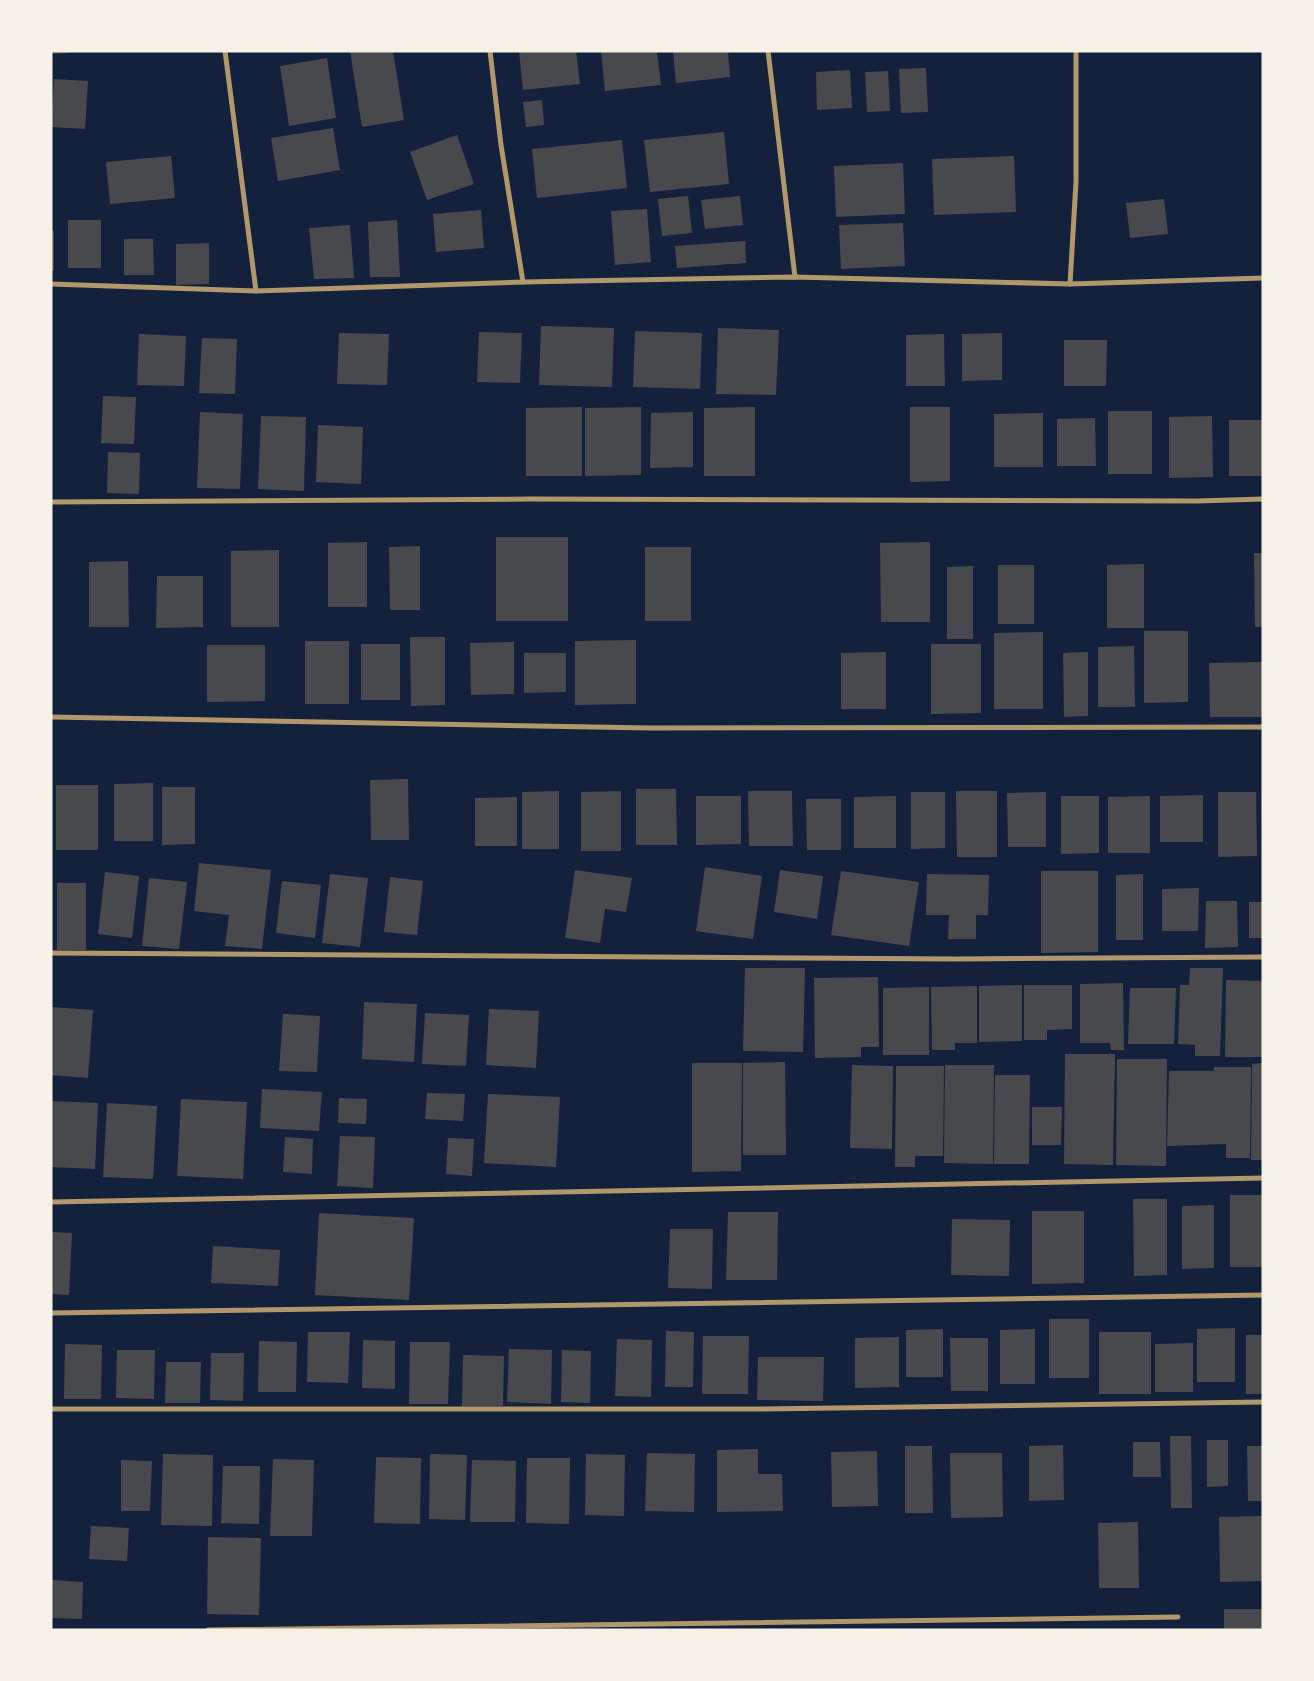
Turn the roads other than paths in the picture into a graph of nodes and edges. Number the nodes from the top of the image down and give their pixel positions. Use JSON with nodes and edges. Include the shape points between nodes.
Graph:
{"nodes":[{"id":1,"x":225,"y":51,"type":"edge"},
{"id":2,"x":490,"y":51,"type":"edge"},
{"id":3,"x":768,"y":51,"type":"edge"},
{"id":4,"x":1076,"y":51,"type":"edge"},
{"id":5,"x":794,"y":277,"type":"junction"},
{"id":6,"x":1263,"y":278,"type":"edge"},
{"id":7,"x":523,"y":282,"type":"junction"},
{"id":8,"x":51,"y":284,"type":"edge"},
{"id":9,"x":1070,"y":284,"type":"junction"},
{"id":10,"x":256,"y":292,"type":"junction"},
{"id":11,"x":1263,"y":499,"type":"edge"},
{"id":12,"x":51,"y":502,"type":"edge"},
{"id":13,"x":51,"y":717,"type":"edge"},
{"id":14,"x":1263,"y":727,"type":"edge"},
{"id":15,"x":51,"y":953,"type":"edge"},
{"id":16,"x":1263,"y":957,"type":"edge"},
{"id":17,"x":1263,"y":1178,"type":"edge"},
{"id":18,"x":51,"y":1202,"type":"edge"},
{"id":19,"x":1263,"y":1295,"type":"edge"},
{"id":20,"x":51,"y":1313,"type":"edge"},
{"id":21,"x":1263,"y":1402,"type":"edge"},
{"id":22,"x":51,"y":1409,"type":"edge"},
{"id":23,"x":1178,"y":1617,"type":"dead end"},
{"id":24,"x":208,"y":1630,"type":"edge"}],
"edges":[{"from":1,"to":10,"type":"street"},
{"from":2,"to":7,"type":"street","via":[[501,146]]},
{"from":3,"to":5,"type":"street"},
{"from":4,"to":9,"type":"street","via":[[1076,182]]},
{"from":5,"to":7,"type":"street"},
{"from":5,"to":9,"type":"street"},
{"from":6,"to":9,"type":"street"},
{"from":7,"to":10,"type":"street"},
{"from":8,"to":10,"type":"street"},
{"from":11,"to":12,"type":"street"},
{"from":13,"to":14,"type":"street","via":[[651,728]]},
{"from":15,"to":16,"type":"street","via":[[956,959]]},
{"from":17,"to":18,"type":"street"},
{"from":19,"to":20,"type":"street"},
{"from":21,"to":22,"type":"street","via":[[759,1409]]},
{"from":23,"to":24,"type":"street"}]}
